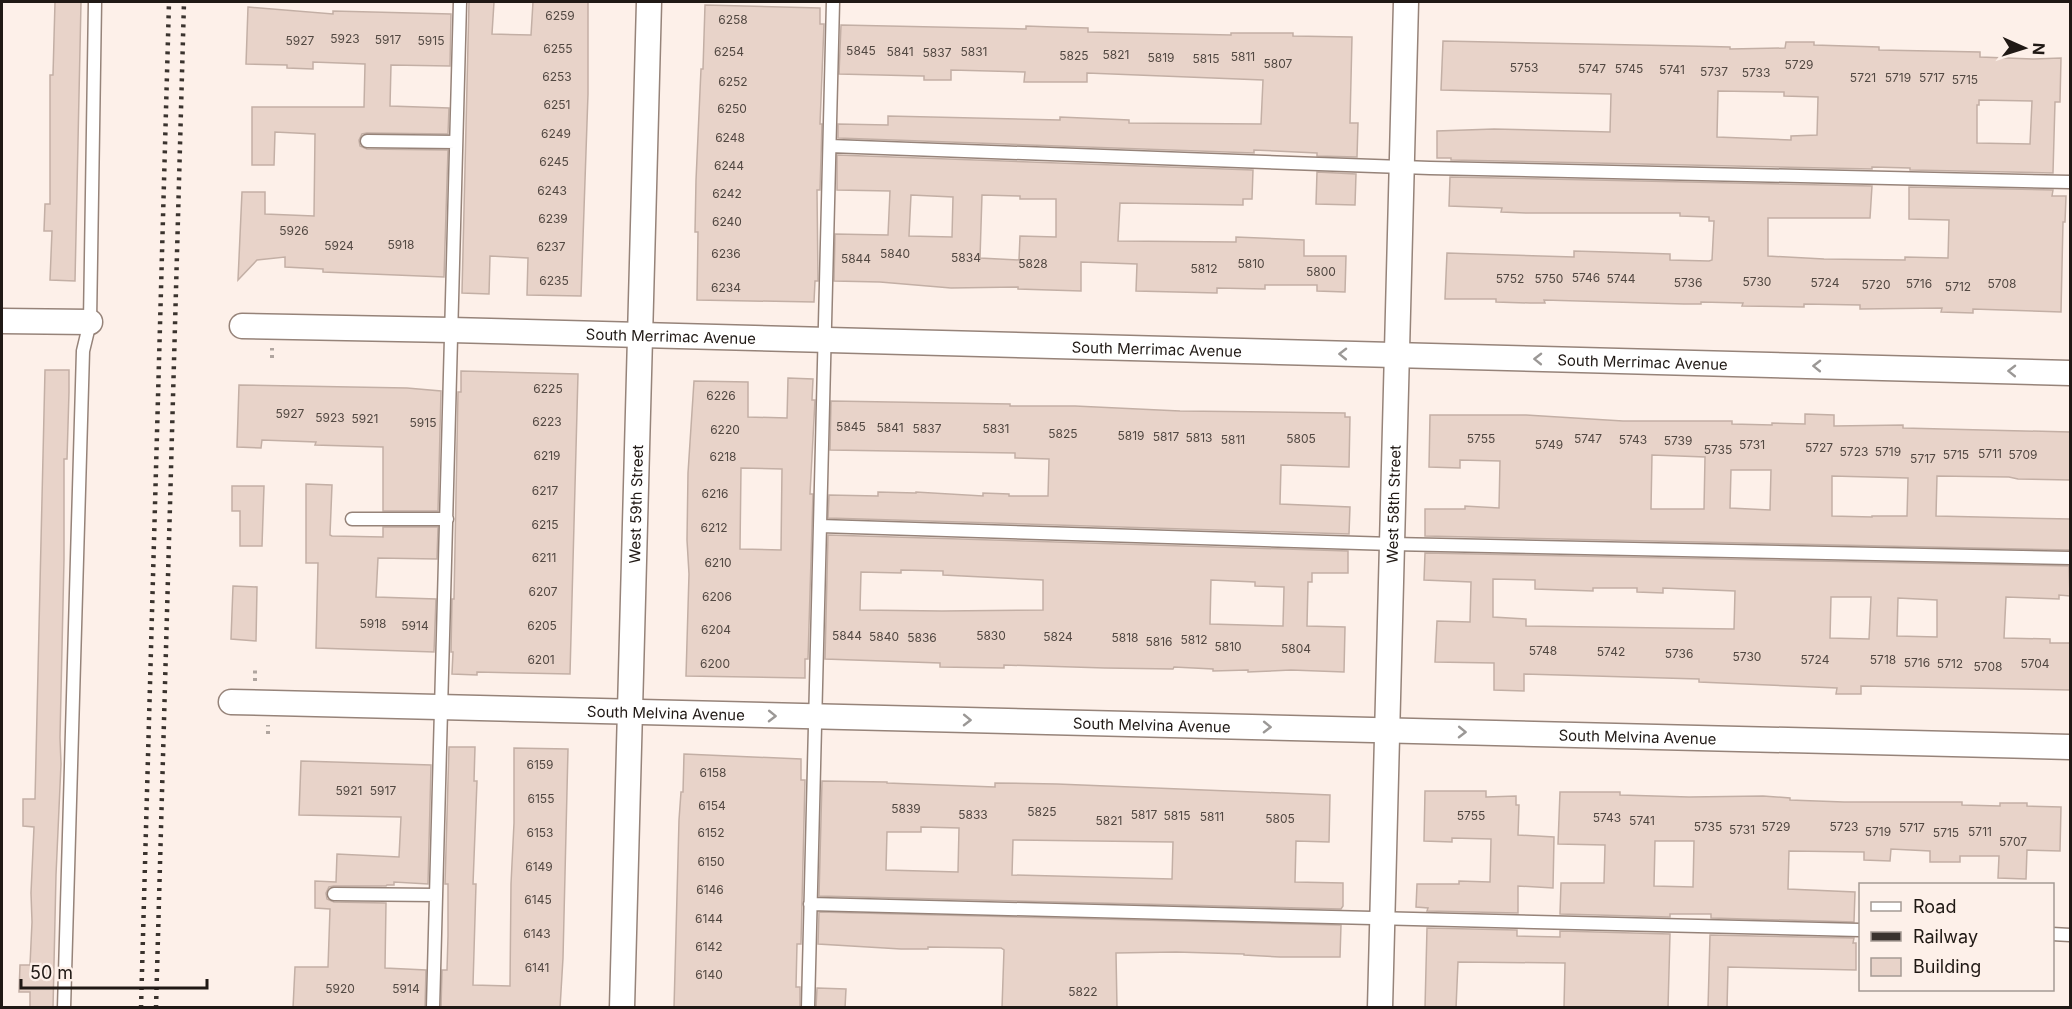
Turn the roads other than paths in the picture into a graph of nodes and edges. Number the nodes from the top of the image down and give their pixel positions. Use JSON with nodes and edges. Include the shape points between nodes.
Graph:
{"nodes":[{"id":1,"x":95,"y":2,"type":"edge"},
{"id":2,"x":460,"y":2,"type":"edge"},
{"id":3,"x":649,"y":2,"type":"edge"},
{"id":4,"x":833,"y":2,"type":"edge"},
{"id":5,"x":1406,"y":2,"type":"edge"},
{"id":6,"x":366,"y":141,"type":"dead end"},
{"id":7,"x":456,"y":142,"type":"junction"},
{"id":8,"x":830,"y":146,"type":"junction"},
{"id":9,"x":1401,"y":166,"type":"junction"},
{"id":10,"x":2070,"y":182,"type":"edge"},
{"id":11,"x":2,"y":321,"type":"edge"},
{"id":12,"x":90,"y":321,"type":"junction"},
{"id":13,"x":242,"y":326,"type":"dead end"},
{"id":14,"x":452,"y":330,"type":"junction"},
{"id":15,"x":640,"y":336,"type":"junction"},
{"id":16,"x":825,"y":341,"type":"junction"},
{"id":17,"x":1397,"y":356,"type":"junction"},
{"id":18,"x":2070,"y":373,"type":"edge"},
{"id":19,"x":352,"y":519,"type":"dead end"},
{"id":20,"x":447,"y":519,"type":"junction"},
{"id":21,"x":820,"y":526,"type":"junction"},
{"id":22,"x":1392,"y":544,"type":"junction"},
{"id":23,"x":2070,"y":558,"type":"edge"},
{"id":24,"x":231,"y":702,"type":"dead end"},
{"id":25,"x":441,"y":707,"type":"junction"},
{"id":26,"x":630,"y":712,"type":"junction"},
{"id":27,"x":815,"y":717,"type":"junction"},
{"id":28,"x":1387,"y":730,"type":"junction"},
{"id":29,"x":2070,"y":747,"type":"edge"},
{"id":30,"x":334,"y":894,"type":"dead end"},
{"id":31,"x":436,"y":896,"type":"junction"},
{"id":32,"x":810,"y":904,"type":"junction"},
{"id":33,"x":1382,"y":919,"type":"junction"},
{"id":34,"x":1859,"y":930,"type":"edge"},
{"id":35,"x":2054,"y":934,"type":"edge"},
{"id":36,"x":2070,"y":935,"type":"edge"},
{"id":37,"x":64,"y":1008,"type":"edge"},
{"id":38,"x":433,"y":1008,"type":"edge"},
{"id":39,"x":622,"y":1008,"type":"edge"},
{"id":40,"x":808,"y":1008,"type":"edge"},
{"id":41,"x":1380,"y":1008,"type":"edge"}],
"edges":[{"from":1,"to":12,"type":"lane"},
{"from":2,"to":7,"type":"lane"},
{"from":3,"to":15,"type":"street","name":"West 59th Street"},
{"from":4,"to":8,"type":"lane"},
{"from":5,"to":9,"type":"street","name":"West 58th Street"},
{"from":6,"to":7,"type":"lane"},
{"from":7,"to":14,"type":"lane"},
{"from":8,"to":9,"type":"lane"},
{"from":8,"to":16,"type":"lane"},
{"from":9,"to":10,"type":"lane"},
{"from":9,"to":17,"type":"street","name":"West 58th Street"},
{"from":11,"to":12,"type":"street"},
{"from":12,"to":37,"type":"lane","via":[[83,351]]},
{"from":13,"to":14,"type":"street","name":"South Merrimac Avenue"},
{"from":14,"to":15,"type":"street","name":"South Merrimac Avenue"},
{"from":14,"to":20,"type":"lane"},
{"from":15,"to":16,"type":"street","name":"South Merrimac Avenue"},
{"from":15,"to":26,"type":"street","name":"West 59th Street"},
{"from":17,"to":16,"type":"street","name":"South Merrimac Avenue","one_way":true},
{"from":16,"to":21,"type":"lane"},
{"from":18,"to":17,"type":"street","name":"South Merrimac Avenue","one_way":true},
{"from":17,"to":22,"type":"street","name":"West 58th Street"},
{"from":19,"to":20,"type":"lane"},
{"from":20,"to":25,"type":"lane"},
{"from":21,"to":22,"type":"lane"},
{"from":21,"to":27,"type":"lane"},
{"from":22,"to":23,"type":"lane"},
{"from":22,"to":28,"type":"street","name":"West 58th Street"},
{"from":24,"to":25,"type":"street","name":"South Melvina Avenue"},
{"from":25,"to":26,"type":"street","name":"South Melvina Avenue"},
{"from":25,"to":31,"type":"lane"},
{"from":26,"to":27,"type":"street","name":"South Melvina Avenue","one_way":true},
{"from":26,"to":39,"type":"street","name":"West 59th Street"},
{"from":27,"to":28,"type":"street","name":"South Melvina Avenue","one_way":true},
{"from":27,"to":32,"type":"lane"},
{"from":28,"to":29,"type":"street","name":"South Melvina Avenue","one_way":true},
{"from":28,"to":33,"type":"street","name":"West 58th Street"},
{"from":30,"to":31,"type":"lane"},
{"from":31,"to":38,"type":"lane"},
{"from":32,"to":33,"type":"lane"},
{"from":32,"to":40,"type":"lane"},
{"from":33,"to":34,"type":"lane"},
{"from":33,"to":41,"type":"street","name":"West 58th Street"},
{"from":35,"to":36,"type":"lane"}]}
